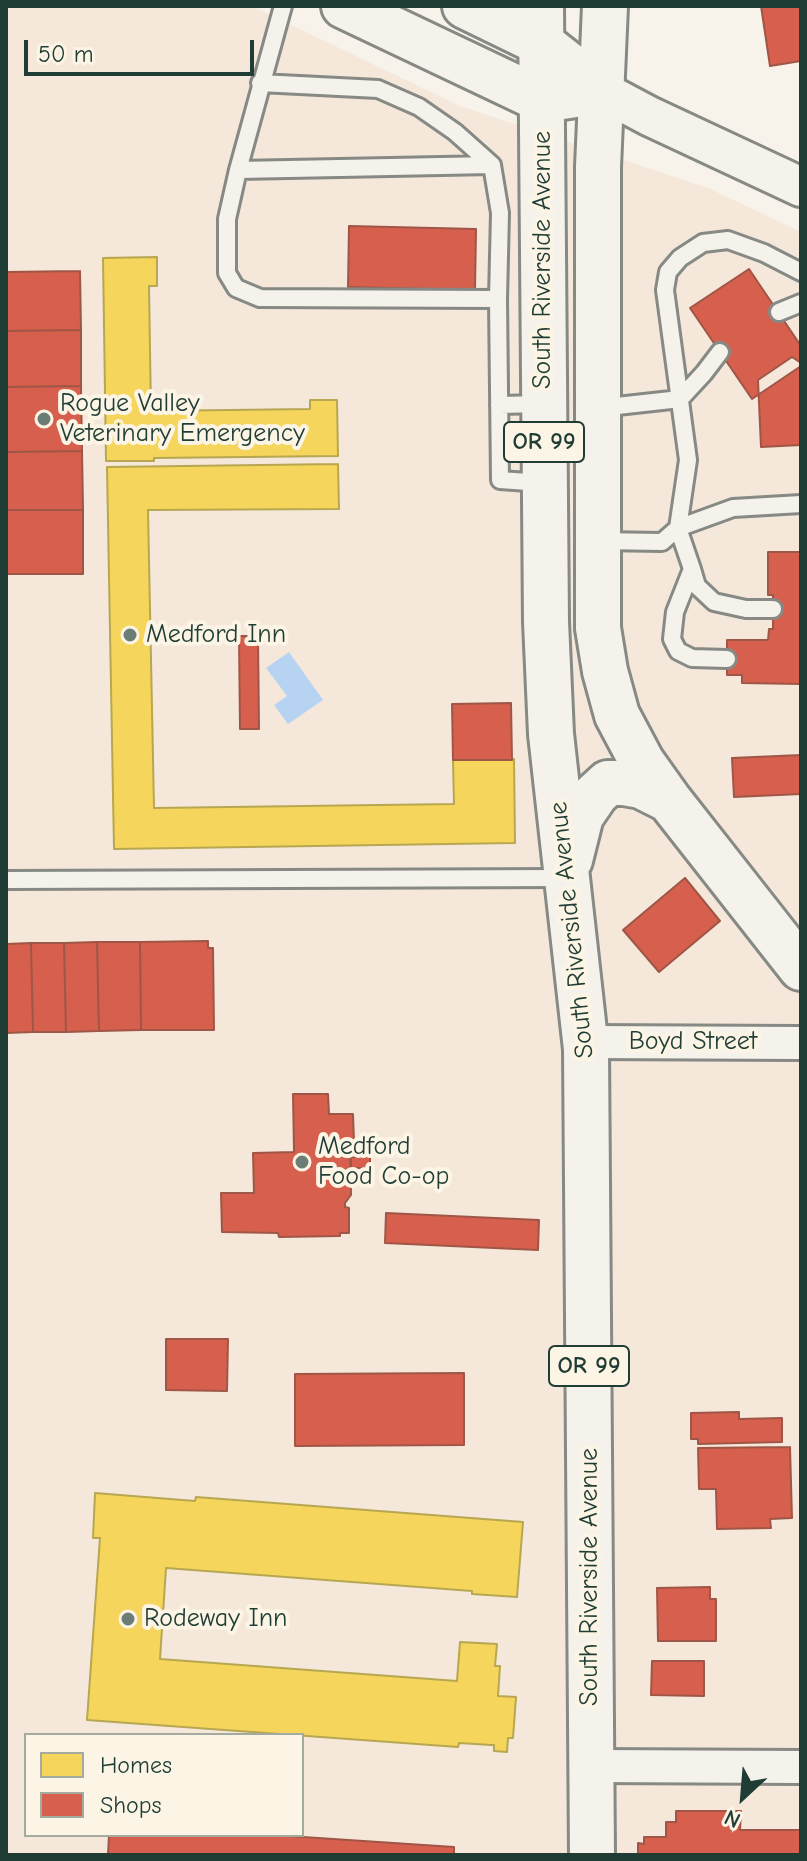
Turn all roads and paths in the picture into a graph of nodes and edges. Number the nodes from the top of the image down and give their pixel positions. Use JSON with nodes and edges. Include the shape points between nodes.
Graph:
{"nodes":[{"id":1,"x":283,"y":6,"type":"edge"},
{"id":2,"x":344,"y":6,"type":"edge"},
{"id":3,"x":465,"y":6,"type":"edge"},
{"id":4,"x":605,"y":6,"type":"edge"},
{"id":5,"x":541,"y":24,"type":"edge"},
{"id":6,"x":260,"y":83,"type":"junction"},
{"id":7,"x":602,"y":91,"type":"junction"},
{"id":8,"x":542,"y":100,"type":"junction"},
{"id":9,"x":492,"y":165,"type":"junction"},
{"id":10,"x":238,"y":170,"type":"junction"},
{"id":11,"x":801,"y":187,"type":"edge"},
{"id":12,"x":801,"y":272,"type":"edge"},
{"id":13,"x":498,"y":299,"type":"junction"},
{"id":14,"x":801,"y":303,"type":"edge"},
{"id":15,"x":779,"y":312,"type":"dead end"},
{"id":16,"x":720,"y":352,"type":"dead end"},
{"id":17,"x":680,"y":399,"type":"junction"},
{"id":18,"x":543,"y":404,"type":"junction"},
{"id":19,"x":499,"y":405,"type":"junction"},
{"id":20,"x":598,"y":408,"type":"junction"},
{"id":21,"x":545,"y":483,"type":"junction"},
{"id":22,"x":801,"y":504,"type":"edge"},
{"id":23,"x":678,"y":528,"type":"junction"},
{"id":24,"x":598,"y":541,"type":"junction"},
{"id":25,"x":692,"y":569,"type":"junction"},
{"id":26,"x":773,"y":609,"type":"dead end"},
{"id":27,"x":727,"y":659,"type":"dead end"},
{"id":28,"x":669,"y":800,"type":"junction"},
{"id":29,"x":566,"y":877,"type":"junction"},
{"id":30,"x":6,"y":880,"type":"edge"},
{"id":31,"x":801,"y":968,"type":"edge"},
{"id":32,"x":586,"y":1042,"type":"junction"},
{"id":33,"x":801,"y":1043,"type":"edge"},
{"id":34,"x":592,"y":1766,"type":"junction"},
{"id":35,"x":801,"y":1767,"type":"edge"},
{"id":36,"x":592,"y":1855,"type":"edge"}],
"edges":[{"from":1,"to":6,"type":"lane"},
{"from":2,"to":8,"type":"main road"},
{"from":3,"to":5,"type":"main road"},
{"from":4,"to":7,"type":"main road","number":"OR 99"},
{"from":5,"to":7,"type":"main road"},
{"from":5,"to":8,"type":"main road","name":"South Riverside Avenue","number":"OR 99"},
{"from":6,"to":9,"type":"lane","via":[[378,89],[419,107]]},
{"from":6,"to":10,"type":"lane"},
{"from":7,"to":8,"type":"main road"},
{"from":7,"to":11,"type":"street"},
{"from":7,"to":20,"type":"main road","number":"OR 99"},
{"from":8,"to":18,"type":"main road","name":"South Riverside Avenue","number":"OR 99"},
{"from":9,"to":10,"type":"lane"},
{"from":9,"to":13,"type":"lane","via":[[500,213]]},
{"from":10,"to":13,"type":"lane","via":[[227,219],[227,273],[236,288],[260,298]]},
{"from":12,"to":17,"type":"lane","via":[[728,240],[703,243],[680,258],[668,272],[665,290]]},
{"from":13,"to":19,"type":"lane"},
{"from":14,"to":15,"type":"lane"},
{"from":16,"to":17,"type":"lane"},
{"from":17,"to":20,"type":"lane"},
{"from":17,"to":23,"type":"lane","via":[[688,460]]},
{"from":18,"to":19,"type":"lane"},
{"from":18,"to":21,"type":"main road","name":"South Riverside Avenue","number":"OR 99"},
{"from":19,"to":21,"type":"lane","via":[[500,480]]},
{"from":20,"to":24,"type":"main road","number":"OR 99"},
{"from":21,"to":29,"type":"main road","name":"South Riverside Avenue","number":"OR 99","via":[[551,734]]},
{"from":22,"to":23,"type":"lane","via":[[733,508]]},
{"from":23,"to":24,"type":"lane","via":[[662,542]]},
{"from":23,"to":25,"type":"lane"},
{"from":24,"to":28,"type":"main road","number":"OR 99","via":[[598,628],[617,715]]},
{"from":25,"to":26,"type":"lane","via":[[697,586],[714,602]]},
{"from":25,"to":27,"type":"lane","via":[[675,612],[672,639],[678,651],[692,658]]},
{"from":28,"to":29,"type":"main road","via":[[641,786],[608,783],[581,816]]},
{"from":28,"to":31,"type":"main road","number":"OR 99"},
{"from":29,"to":30,"type":"lane"},
{"from":29,"to":32,"type":"main road","name":"South Riverside Avenue","number":"OR 99"},
{"from":32,"to":33,"type":"street","name":"Boyd Street"},
{"from":32,"to":34,"type":"main road","name":"South Riverside Avenue","number":"OR 99"},
{"from":34,"to":35,"type":"street"},
{"from":34,"to":36,"type":"main road","name":"South Riverside Avenue","number":"OR 99"}]}
